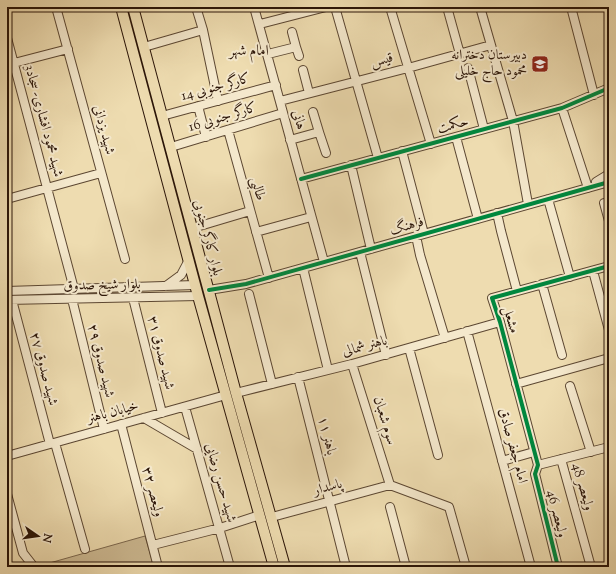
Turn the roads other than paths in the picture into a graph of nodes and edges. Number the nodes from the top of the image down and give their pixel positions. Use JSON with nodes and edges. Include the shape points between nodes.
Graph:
{"nodes":[{"id":1,"x":56,"y":7,"type":"edge"},
{"id":2,"x":121,"y":7,"type":"edge"},
{"id":3,"x":133,"y":7,"type":"edge"},
{"id":4,"x":196,"y":7,"type":"edge"},
{"id":5,"x":254,"y":7,"type":"edge"},
{"id":6,"x":326,"y":7,"type":"edge"},
{"id":7,"x":335,"y":7,"type":"edge"},
{"id":8,"x":390,"y":7,"type":"edge"},
{"id":9,"x":447,"y":7,"type":"edge"},
{"id":10,"x":480,"y":7,"type":"edge"},
{"id":11,"x":571,"y":7,"type":"edge"},
{"id":12,"x":308,"y":9,"type":"edge"},
{"id":13,"x":260,"y":24,"type":"junction"},
{"id":14,"x":203,"y":30,"type":"junction"},
{"id":15,"x":292,"y":32,"type":"dead end"},
{"id":16,"x":7,"y":38,"type":"edge"},
{"id":17,"x":491,"y":45,"type":"junction"},
{"id":18,"x":144,"y":47,"type":"junction"},
{"id":19,"x":296,"y":47,"type":"junction"},
{"id":20,"x":68,"y":49,"type":"junction"},
{"id":21,"x":268,"y":54,"type":"junction"},
{"id":22,"x":460,"y":54,"type":"junction"},
{"id":23,"x":299,"y":56,"type":"dead end"},
{"id":24,"x":14,"y":63,"type":"junction"},
{"id":25,"x":408,"y":68,"type":"junction"},
{"id":26,"x":468,"y":68,"type":"dead end"},
{"id":27,"x":303,"y":70,"type":"dead end"},
{"id":28,"x":357,"y":81,"type":"junction"},
{"id":29,"x":276,"y":85,"type":"junction"},
{"id":30,"x":609,"y":88,"type":"edge"},
{"id":31,"x":309,"y":93,"type":"junction"},
{"id":32,"x":594,"y":95,"type":"junction"},
{"id":33,"x":218,"y":100,"type":"junction"},
{"id":34,"x":280,"y":101,"type":"junction"},
{"id":35,"x":198,"y":106,"type":"junction"},
{"id":36,"x":562,"y":108,"type":"junction"},
{"id":37,"x":313,"y":112,"type":"dead end"},
{"id":38,"x":283,"y":113,"type":"junction"},
{"id":39,"x":162,"y":116,"type":"junction"},
{"id":40,"x":513,"y":121,"type":"junction"},
{"id":41,"x":484,"y":129,"type":"junction"},
{"id":42,"x":228,"y":130,"type":"junction"},
{"id":43,"x":319,"y":132,"type":"junction"},
{"id":44,"x":206,"y":137,"type":"junction"},
{"id":45,"x":456,"y":137,"type":"junction"},
{"id":46,"x":290,"y":140,"type":"junction"},
{"id":47,"x":431,"y":144,"type":"junction"},
{"id":48,"x":171,"y":147,"type":"junction"},
{"id":49,"x":402,"y":152,"type":"junction"},
{"id":50,"x":326,"y":153,"type":"dead end"},
{"id":51,"x":378,"y":158,"type":"junction"},
{"id":52,"x":351,"y":165,"type":"junction"},
{"id":53,"x":101,"y":173,"type":"junction"},
{"id":54,"x":609,"y":174,"type":"edge"},
{"id":55,"x":301,"y":179,"type":"junction"},
{"id":56,"x":609,"y":182,"type":"edge"},
{"id":57,"x":47,"y":188,"type":"junction"},
{"id":58,"x":588,"y":188,"type":"junction"},
{"id":59,"x":7,"y":198,"type":"edge"},
{"id":60,"x":548,"y":199,"type":"junction"},
{"id":61,"x":604,"y":203,"type":"dead end"},
{"id":62,"x":528,"y":204,"type":"junction"},
{"id":63,"x":250,"y":211,"type":"junction"},
{"id":64,"x":497,"y":213,"type":"junction"},
{"id":65,"x":311,"y":217,"type":"junction"},
{"id":66,"x":478,"y":219,"type":"junction"},
{"id":67,"x":609,"y":221,"type":"edge"},
{"id":68,"x":192,"y":228,"type":"junction"},
{"id":69,"x":256,"y":232,"type":"junction"},
{"id":70,"x":420,"y":235,"type":"junction"},
{"id":71,"x":371,"y":248,"type":"junction"},
{"id":72,"x":360,"y":252,"type":"junction"},
{"id":73,"x":125,"y":259,"type":"dead end"},
{"id":74,"x":189,"y":260,"type":"junction"},
{"id":75,"x":324,"y":262,"type":"junction"},
{"id":76,"x":609,"y":266,"type":"edge"},
{"id":77,"x":303,"y":268,"type":"junction"},
{"id":78,"x":593,"y":271,"type":"junction"},
{"id":79,"x":570,"y":277,"type":"junction"},
{"id":80,"x":269,"y":278,"type":"junction"},
{"id":81,"x":542,"y":284,"type":"junction"},
{"id":82,"x":195,"y":285,"type":"junction"},
{"id":83,"x":165,"y":286,"type":"junction"},
{"id":84,"x":74,"y":289,"type":"junction"},
{"id":85,"x":209,"y":290,"type":"junction"},
{"id":86,"x":7,"y":291,"type":"edge"},
{"id":87,"x":517,"y":291,"type":"junction"},
{"id":88,"x":249,"y":294,"type":"dead end"},
{"id":89,"x":198,"y":296,"type":"junction"},
{"id":90,"x":133,"y":298,"type":"junction"},
{"id":91,"x":72,"y":299,"type":"junction"},
{"id":92,"x":9,"y":300,"type":"edge"},
{"id":93,"x":500,"y":322,"type":"junction"},
{"id":94,"x":609,"y":330,"type":"edge"},
{"id":95,"x":467,"y":331,"type":"junction"},
{"id":96,"x":445,"y":338,"type":"junction"},
{"id":97,"x":409,"y":348,"type":"junction"},
{"id":98,"x":386,"y":355,"type":"junction"},
{"id":99,"x":562,"y":355,"type":"dead end"},
{"id":100,"x":609,"y":358,"type":"edge"},
{"id":101,"x":352,"y":364,"type":"junction"},
{"id":102,"x":328,"y":370,"type":"junction"},
{"id":103,"x":298,"y":377,"type":"junction"},
{"id":104,"x":272,"y":384,"type":"junction"},
{"id":105,"x":516,"y":384,"type":"junction"},
{"id":106,"x":570,"y":386,"type":"dead end"},
{"id":107,"x":231,"y":394,"type":"junction"},
{"id":108,"x":185,"y":407,"type":"junction"},
{"id":109,"x":235,"y":409,"type":"junction"},
{"id":110,"x":162,"y":413,"type":"junction"},
{"id":111,"x":144,"y":418,"type":"junction"},
{"id":112,"x":121,"y":424,"type":"junction"},
{"id":113,"x":104,"y":429,"type":"junction"},
{"id":114,"x":52,"y":443,"type":"junction"},
{"id":115,"x":609,"y":447,"type":"edge"},
{"id":116,"x":197,"y":449,"type":"junction"},
{"id":117,"x":534,"y":452,"type":"junction"},
{"id":118,"x":591,"y":452,"type":"junction"},
{"id":119,"x":438,"y":455,"type":"dead end"},
{"id":120,"x":7,"y":456,"type":"edge"},
{"id":121,"x":561,"y":459,"type":"junction"},
{"id":122,"x":502,"y":460,"type":"junction"},
{"id":123,"x":538,"y":465,"type":"junction"},
{"id":124,"x":390,"y":485,"type":"junction"},
{"id":125,"x":7,"y":494,"type":"edge"},
{"id":126,"x":329,"y":501,"type":"junction"},
{"id":127,"x":390,"y":507,"type":"dead end"},
{"id":128,"x":260,"y":515,"type":"junction"},
{"id":129,"x":272,"y":517,"type":"junction"},
{"id":130,"x":10,"y":519,"type":"edge"},
{"id":131,"x":220,"y":528,"type":"junction"},
{"id":132,"x":153,"y":545,"type":"junction"},
{"id":133,"x":85,"y":550,"type":"dead end"},
{"id":134,"x":34,"y":567,"type":"edge"},
{"id":135,"x":158,"y":567,"type":"edge"},
{"id":136,"x":230,"y":567,"type":"edge"},
{"id":137,"x":274,"y":567,"type":"edge"},
{"id":138,"x":285,"y":567,"type":"edge"},
{"id":139,"x":346,"y":567,"type":"edge"},
{"id":140,"x":406,"y":567,"type":"edge"},
{"id":141,"x":466,"y":567,"type":"edge"},
{"id":142,"x":531,"y":567,"type":"edge"},
{"id":143,"x":558,"y":567,"type":"edge"},
{"id":144,"x":591,"y":567,"type":"edge"}],
"edges":[{"from":1,"to":20,"type":"street","name":"شهید یزدانی"},
{"from":2,"to":74,"type":"main road","name":"بلوار کارگر جنوبی"},
{"from":3,"to":18,"type":"main road","name":"بلوار کارگر جنوبی"},
{"from":4,"to":14,"type":"street"},
{"from":5,"to":13,"type":"street","name":"هانی"},
{"from":6,"to":12,"type":"street"},
{"from":7,"to":28,"type":"street"},
{"from":8,"to":25,"type":"street"},
{"from":9,"to":22,"type":"street"},
{"from":10,"to":17,"type":"street"},
{"from":11,"to":32,"type":"street"},
{"from":12,"to":13,"type":"street"},
{"from":13,"to":21,"type":"street","name":"هانی"},
{"from":14,"to":18,"type":"street"},
{"from":14,"to":33,"type":"street"},
{"from":15,"to":19,"type":"street"},
{"from":16,"to":24,"type":"street","name":"شهید محمود افشاری- سجاد3"},
{"from":17,"to":22,"type":"street","name":"قیس"},
{"from":17,"to":40,"type":"street"},
{"from":18,"to":39,"type":"main road","name":"بلوار کارگر جنوبی"},
{"from":19,"to":21,"type":"street"},
{"from":19,"to":23,"type":"street"},
{"from":20,"to":24,"type":"street"},
{"from":20,"to":53,"type":"street","name":"شهید یزدانی"},
{"from":21,"to":29,"type":"street","name":"هانی"},
{"from":22,"to":25,"type":"street","name":"قیس"},
{"from":24,"to":57,"type":"street","name":"شهید محمود افشاری- سجاد3"},
{"from":25,"to":28,"type":"street","name":"قیس"},
{"from":25,"to":47,"type":"street"},
{"from":26,"to":41,"type":"street"},
{"from":27,"to":31,"type":"street"},
{"from":28,"to":31,"type":"street","name":"قیس"},
{"from":28,"to":51,"type":"street"},
{"from":29,"to":33,"type":"street","name":"کارگر جنوبی 14"},
{"from":29,"to":34,"type":"street","name":"هانی"},
{"from":30,"to":32,"type":"street","name":"حکمت"},
{"from":31,"to":34,"type":"street","name":"قیس"},
{"from":32,"to":36,"type":"street","name":"حکمت"},
{"from":33,"to":35,"type":"street","name":"کارگر جنوبی 14"},
{"from":34,"to":38,"type":"street","name":"هانی"},
{"from":35,"to":39,"type":"street","name":"کارگر جنوبی 14"},
{"from":35,"to":44,"type":"street"},
{"from":36,"to":40,"type":"street","name":"حکمت"},
{"from":36,"to":58,"type":"street"},
{"from":37,"to":43,"type":"street"},
{"from":38,"to":42,"type":"street","name":"کارگر جنوبی 16"},
{"from":38,"to":46,"type":"street","name":"هانی"},
{"from":39,"to":48,"type":"main road","name":"بلوار کارگر جنوبی"},
{"from":40,"to":41,"type":"street","name":"حکمت"},
{"from":40,"to":62,"type":"street"},
{"from":41,"to":45,"type":"street","name":"حکمت"},
{"from":42,"to":44,"type":"street","name":"کارگر جنوبی 16"},
{"from":42,"to":63,"type":"street","name":"طالبی"},
{"from":43,"to":46,"type":"street"},
{"from":43,"to":50,"type":"street"},
{"from":44,"to":48,"type":"street","name":"کارگر جنوبی 16"},
{"from":45,"to":47,"type":"street","name":"حکمت"},
{"from":45,"to":66,"type":"street"},
{"from":46,"to":55,"type":"street","name":"هانی"},
{"from":47,"to":49,"type":"street","name":"حکمت"},
{"from":48,"to":68,"type":"main road","name":"بلوار کارگر جنوبی"},
{"from":49,"to":51,"type":"street","name":"حکمت"},
{"from":49,"to":70,"type":"street","via":[[418,212]]},
{"from":51,"to":52,"type":"street","name":"حکمت"},
{"from":52,"to":55,"type":"street","name":"حکمت"},
{"from":52,"to":71,"type":"street"},
{"from":53,"to":57,"type":"street"},
{"from":53,"to":73,"type":"street","name":"شهید یزدانی"},
{"from":54,"to":58,"type":"street"},
{"from":55,"to":65,"type":"street","name":"هانی"},
{"from":56,"to":58,"type":"street","name":"فرهنگ"},
{"from":57,"to":59,"type":"street"},
{"from":57,"to":84,"type":"street","name":"شهید محمود افشاری- سجاد3"},
{"from":58,"to":60,"type":"street","name":"فرهنگ"},
{"from":60,"to":62,"type":"street","name":"فرهنگ"},
{"from":60,"to":79,"type":"street"},
{"from":61,"to":67,"type":"street"},
{"from":62,"to":64,"type":"street","name":"فرهنگ"},
{"from":63,"to":68,"type":"street"},
{"from":63,"to":69,"type":"street","name":"طالبی"},
{"from":64,"to":66,"type":"street","name":"فرهنگ"},
{"from":64,"to":87,"type":"street"},
{"from":65,"to":69,"type":"street"},
{"from":65,"to":75,"type":"street","name":"هانی"},
{"from":66,"to":70,"type":"street","name":"فرهنگ"},
{"from":68,"to":85,"type":"main road","name":"بلوار کارگر جنوبی"},
{"from":69,"to":80,"type":"street","name":"طالبی"},
{"from":70,"to":71,"type":"street","name":"فرهنگ"},
{"from":70,"to":96,"type":"street","via":[[420,255]]},
{"from":71,"to":72,"type":"street","name":"فرهنگ"},
{"from":72,"to":75,"type":"street","name":"فرهنگ"},
{"from":72,"to":98,"type":"street"},
{"from":74,"to":82,"type":"main road","name":"بلوار کارگر جنوبی"},
{"from":74,"to":83,"type":"street","via":[[181,275]]},
{"from":75,"to":77,"type":"street","name":"فرهنگ"},
{"from":76,"to":78,"type":"street","name":"مشعل"},
{"from":77,"to":80,"type":"street","name":"فرهنگ"},
{"from":77,"to":102,"type":"street"},
{"from":78,"to":79,"type":"street","name":"مشعل"},
{"from":78,"to":94,"type":"street"},
{"from":79,"to":81,"type":"street","name":"مشعل"},
{"from":80,"to":85,"type":"street","name":"فرهنگ"},
{"from":81,"to":87,"type":"street","name":"مشعل"},
{"from":81,"to":99,"type":"street"},
{"from":82,"to":83,"type":"street","name":"بلوار شیخ صدوق"},
{"from":82,"to":85,"type":"main road"},
{"from":82,"to":89,"type":"main road","name":"بلوار کارگر جنوبی"},
{"from":83,"to":84,"type":"street","name":"بلوار شیخ صدوق"},
{"from":84,"to":86,"type":"street","name":"بلوار شیخ صدوق"},
{"from":85,"to":89,"type":"main road"},
{"from":85,"to":107,"type":"main road","name":"بلوار کارگر جنوبی"},
{"from":87,"to":93,"type":"street","name":"مشعل","via":[[492,298]]},
{"from":88,"to":104,"type":"street"},
{"from":89,"to":90,"type":"street","name":"بلوار شیخ صدوق"},
{"from":89,"to":107,"type":"main road","name":"بلوار کارگر جنوبی"},
{"from":90,"to":91,"type":"street","name":"بلوار شیخ صدوق"},
{"from":90,"to":110,"type":"street","name":"شهید صدوق ۳۱"},
{"from":91,"to":92,"type":"street","name":"بلوار شیخ صدوق"},
{"from":91,"to":113,"type":"street","name":"شهید صدوق ۲۹"},
{"from":92,"to":114,"type":"street","name":"شهید صدوق ۲۷"},
{"from":93,"to":95,"type":"street","name":"باهنر شمالی"},
{"from":93,"to":105,"type":"street","name":"مشعل"},
{"from":95,"to":96,"type":"street","name":"باهنر شمالی"},
{"from":95,"to":122,"type":"street","name":"امام جعفر صادق"},
{"from":96,"to":97,"type":"street","name":"باهنر شمالی"},
{"from":97,"to":98,"type":"street","name":"باهنر شمالی"},
{"from":97,"to":119,"type":"street"},
{"from":98,"to":101,"type":"street","name":"باهنر شمالی"},
{"from":100,"to":105,"type":"street"},
{"from":101,"to":102,"type":"street","name":"باهنر شمالی"},
{"from":101,"to":124,"type":"street","name":"سوم شعبان"},
{"from":102,"to":103,"type":"street","name":"باهنر شمالی"},
{"from":103,"to":104,"type":"street","name":"باهنر شمالی"},
{"from":103,"to":126,"type":"street","name":"باهنر ۱۱"},
{"from":104,"to":107,"type":"street","name":"باهنر شمالی"},
{"from":105,"to":117,"type":"street","name":"مشعل"},
{"from":106,"to":118,"type":"street"},
{"from":107,"to":108,"type":"street","name":"خیابان باهنر"},
{"from":107,"to":109,"type":"main road","name":"بلوار کارگر جنوبی"},
{"from":108,"to":110,"type":"street","name":"خیابان باهنر"},
{"from":108,"to":116,"type":"street","name":"شهید حسن رضایی"},
{"from":109,"to":128,"type":"main road","name":"بلوار کارگر جنوبی"},
{"from":109,"to":129,"type":"main road","name":"بلوار کارگر جنوبی"},
{"from":110,"to":111,"type":"street","name":"خیابان باهنر"},
{"from":111,"to":112,"type":"street","name":"خیابان باهنر"},
{"from":111,"to":116,"type":"street"},
{"from":112,"to":113,"type":"street","name":"خیابان باهنر"},
{"from":112,"to":132,"type":"street","name":"ولیعصر ۳۲"},
{"from":113,"to":114,"type":"street","name":"خیابان باهنر"},
{"from":114,"to":120,"type":"street","name":"خیابان باهنر"},
{"from":114,"to":133,"type":"street","name":"شهید صدوق ۲۷"},
{"from":115,"to":118,"type":"street"},
{"from":116,"to":131,"type":"street","name":"شهید حسن رضایی"},
{"from":117,"to":122,"type":"street"},
{"from":117,"to":123,"type":"street","name":"مشعل"},
{"from":118,"to":121,"type":"street"},
{"from":121,"to":123,"type":"street"},
{"from":121,"to":144,"type":"street","name":"ولیعصر 48"},
{"from":122,"to":142,"type":"street","name":"امام جعفر صادق"},
{"from":123,"to":143,"type":"street","name":"ولیعصر 46","via":[[535,474]]},
{"from":124,"to":126,"type":"street","name":"پاسدار"},
{"from":124,"to":141,"type":"street","via":[[449,507]]},
{"from":125,"to":130,"type":"street"},
{"from":126,"to":129,"type":"street","name":"پاسدار"},
{"from":126,"to":139,"type":"street","name":"باهنر ۱۱"},
{"from":127,"to":140,"type":"street"},
{"from":128,"to":131,"type":"street"},
{"from":128,"to":137,"type":"main road","name":"بلوار کارگر جنوبی"},
{"from":129,"to":138,"type":"main road","name":"بلوار کارگر جنوبی"},
{"from":130,"to":134,"type":"street","via":[[23,553]]},
{"from":131,"to":132,"type":"street"},
{"from":131,"to":136,"type":"street","name":"شهید حسن رضایی"},
{"from":132,"to":135,"type":"street","name":"ولیعصر ۳۲"}]}
